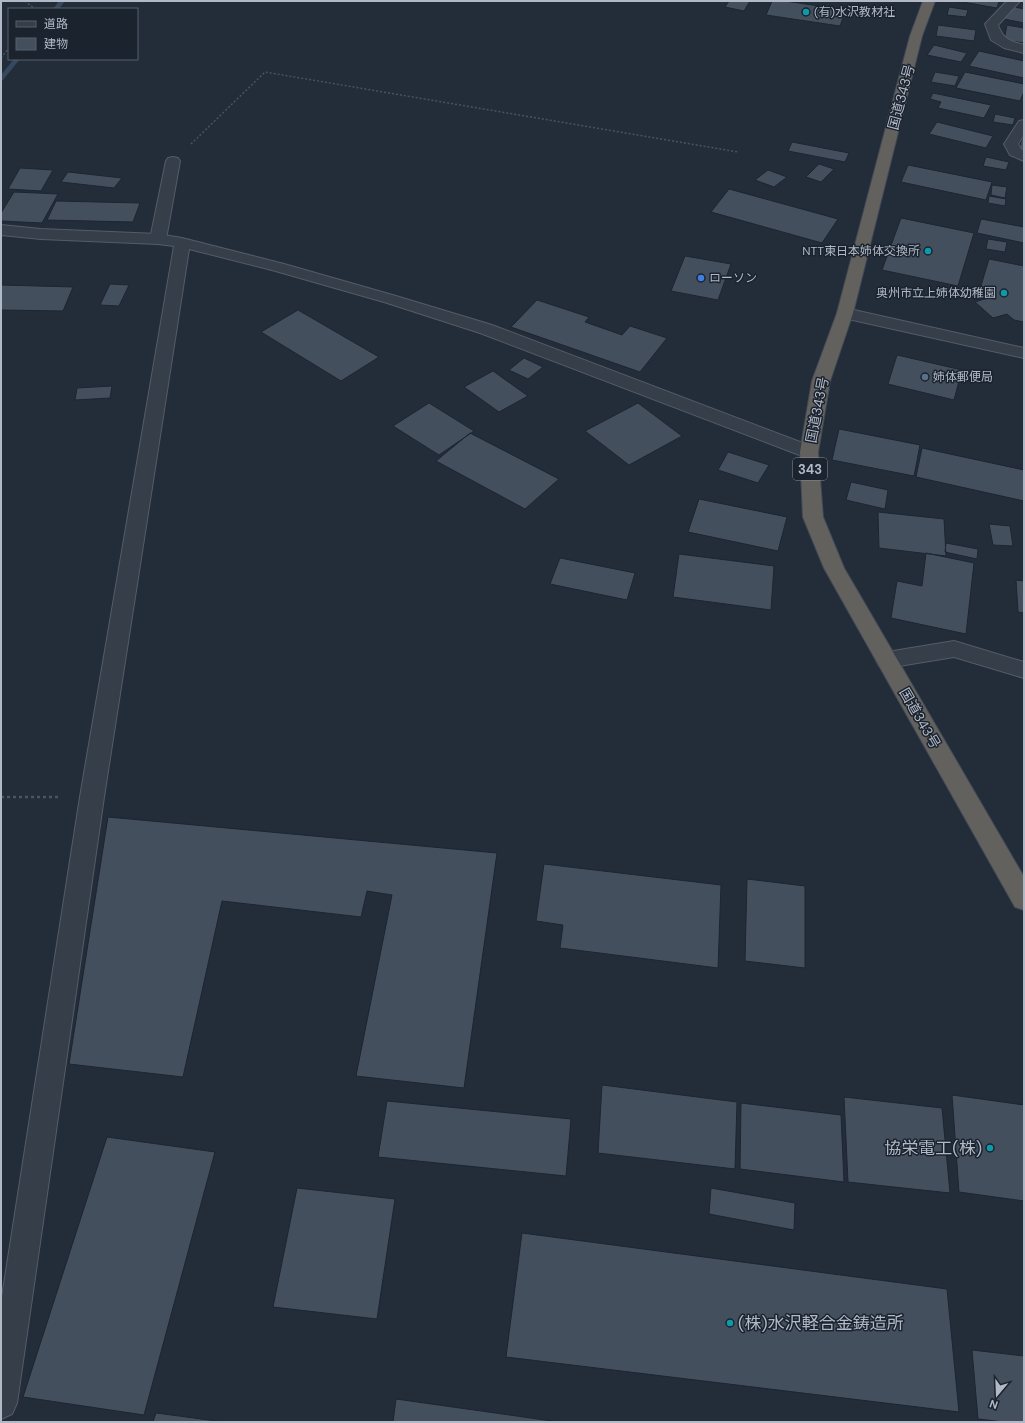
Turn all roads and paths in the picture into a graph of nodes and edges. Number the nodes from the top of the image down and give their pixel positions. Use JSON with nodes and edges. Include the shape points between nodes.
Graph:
{"nodes":[{"id":1,"x":24,"y":1,"type":"edge"},
{"id":2,"x":929,"y":1,"type":"edge"},
{"id":3,"x":1014,"y":1,"type":"edge"},
{"id":4,"x":33,"y":8,"type":"edge"},
{"id":5,"x":8,"y":49,"type":"edge"},
{"id":6,"x":1024,"y":49,"type":"edge"},
{"id":7,"x":1,"y":58,"type":"edge"},
{"id":8,"x":1024,"y":124,"type":"edge"},
{"id":9,"x":738,"y":152,"type":"dead end"},
{"id":10,"x":1024,"y":157,"type":"edge"},
{"id":11,"x":173,"y":161,"type":"joint"},
{"id":12,"x":1,"y":230,"type":"edge"},
{"id":13,"x":158,"y":239,"type":"junction"},
{"id":14,"x":182,"y":243,"type":"junction"},
{"id":15,"x":844,"y":313,"type":"junction"},
{"id":16,"x":1024,"y":353,"type":"edge"},
{"id":17,"x":809,"y":452,"type":"junction"},
{"id":18,"x":886,"y":660,"type":"junction"},
{"id":19,"x":1024,"y":670,"type":"edge"},
{"id":20,"x":1,"y":797,"type":"edge"},
{"id":21,"x":92,"y":797,"type":"junction"},
{"id":22,"x":1024,"y":899,"type":"edge"},
{"id":23,"x":1,"y":1403,"type":"edge"}],
"edges":[{"from":1,"to":4,"type":"path"},
{"from":2,"to":15,"type":"highway","name":"国道343号","number":"343","via":[[916,36]]},
{"from":3,"to":6,"type":"street","via":[[991,24],[996,37],[1009,45]]},
{"from":5,"to":7,"type":"path"},
{"from":8,"to":10,"type":"street","via":[[1011,144],[1015,152]]},
{"from":9,"to":11,"type":"path","via":[[266,72]]},
{"from":11,"to":13,"type":"street"},
{"from":12,"to":13,"type":"street"},
{"from":13,"to":14,"type":"street"},
{"from":14,"to":17,"type":"street","via":[[278,267],[486,329]]},
{"from":14,"to":21,"type":"street"},
{"from":15,"to":16,"type":"street"},
{"from":15,"to":17,"type":"highway","name":"国道343号","number":"343","via":[[821,381]]},
{"from":17,"to":18,"type":"highway","name":"国道343号","number":"343","via":[[813,517],[834,568]]},
{"from":18,"to":19,"type":"street","via":[[954,649]]},
{"from":18,"to":22,"type":"highway","name":"国道343号","number":"343"},
{"from":20,"to":21,"type":"path"},
{"from":21,"to":23,"type":"street"}]}
